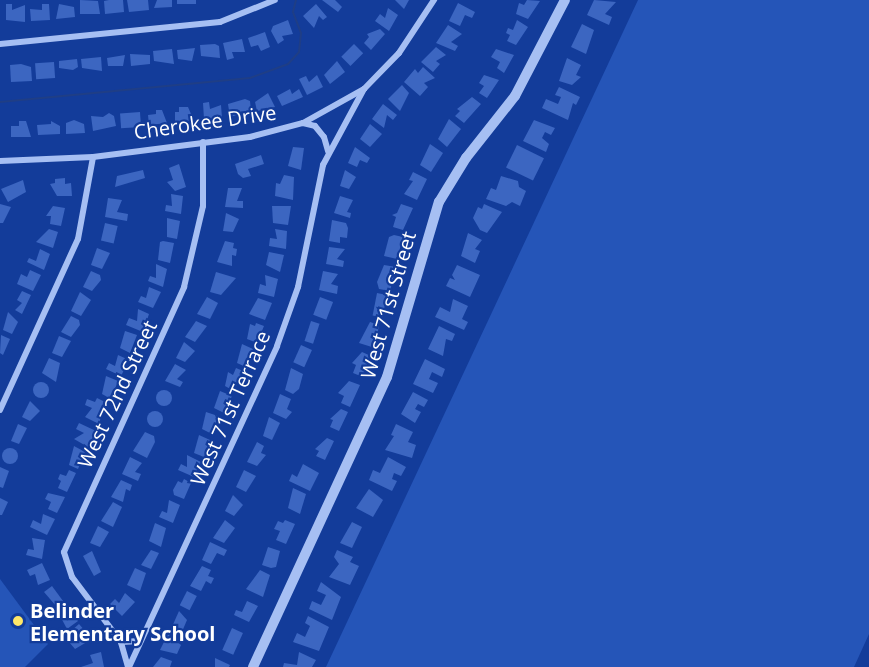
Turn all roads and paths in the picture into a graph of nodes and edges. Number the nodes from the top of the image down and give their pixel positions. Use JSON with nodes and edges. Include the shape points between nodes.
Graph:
{"nodes":[{"id":1,"x":275,"y":0,"type":"edge"},
{"id":2,"x":434,"y":0,"type":"edge"},
{"id":3,"x":565,"y":0,"type":"edge"},
{"id":4,"x":0,"y":44,"type":"edge"},
{"id":5,"x":364,"y":89,"type":"junction"},
{"id":6,"x":303,"y":123,"type":"junction"},
{"id":7,"x":204,"y":142,"type":"junction"},
{"id":8,"x":328,"y":151,"type":"junction"},
{"id":9,"x":93,"y":157,"type":"junction"},
{"id":10,"x":0,"y":160,"type":"edge"},
{"id":11,"x":0,"y":410,"type":"edge"},
{"id":12,"x":140,"y":641,"type":"junction"},
{"id":13,"x":121,"y":642,"type":"junction"},
{"id":14,"x":128,"y":667,"type":"edge"},
{"id":15,"x":253,"y":667,"type":"edge"}],
"edges":[{"from":1,"to":4,"type":"street","via":[[220,22]]},
{"from":2,"to":5,"type":"street","name":"Cherokee Drive","via":[[399,53]]},
{"from":3,"to":15,"type":"street","name":"West 71st Street","via":[[515,96],[466,158],[439,202],[387,377]]},
{"from":5,"to":6,"type":"street","name":"Cherokee Drive"},
{"from":5,"to":8,"type":"street","name":"West 71st Terrace"},
{"from":6,"to":7,"type":"street","name":"Cherokee Drive"},
{"from":6,"to":8,"type":"street","via":[[315,126]]},
{"from":7,"to":9,"type":"street","name":"Cherokee Drive"},
{"from":7,"to":13,"type":"street","name":"West 72nd Street","via":[[203,206],[184,286],[64,552],[72,577]]},
{"from":8,"to":12,"type":"street","name":"West 71st Terrace","via":[[313,204],[298,287],[281,336]]},
{"from":9,"to":10,"type":"street","name":"Cherokee Drive"},
{"from":9,"to":11,"type":"street","via":[[78,239]]},
{"from":12,"to":13,"type":"street"},
{"from":12,"to":14,"type":"street","name":"West 71st Terrace"},
{"from":13,"to":14,"type":"street","name":"West 72nd Street"}]}
